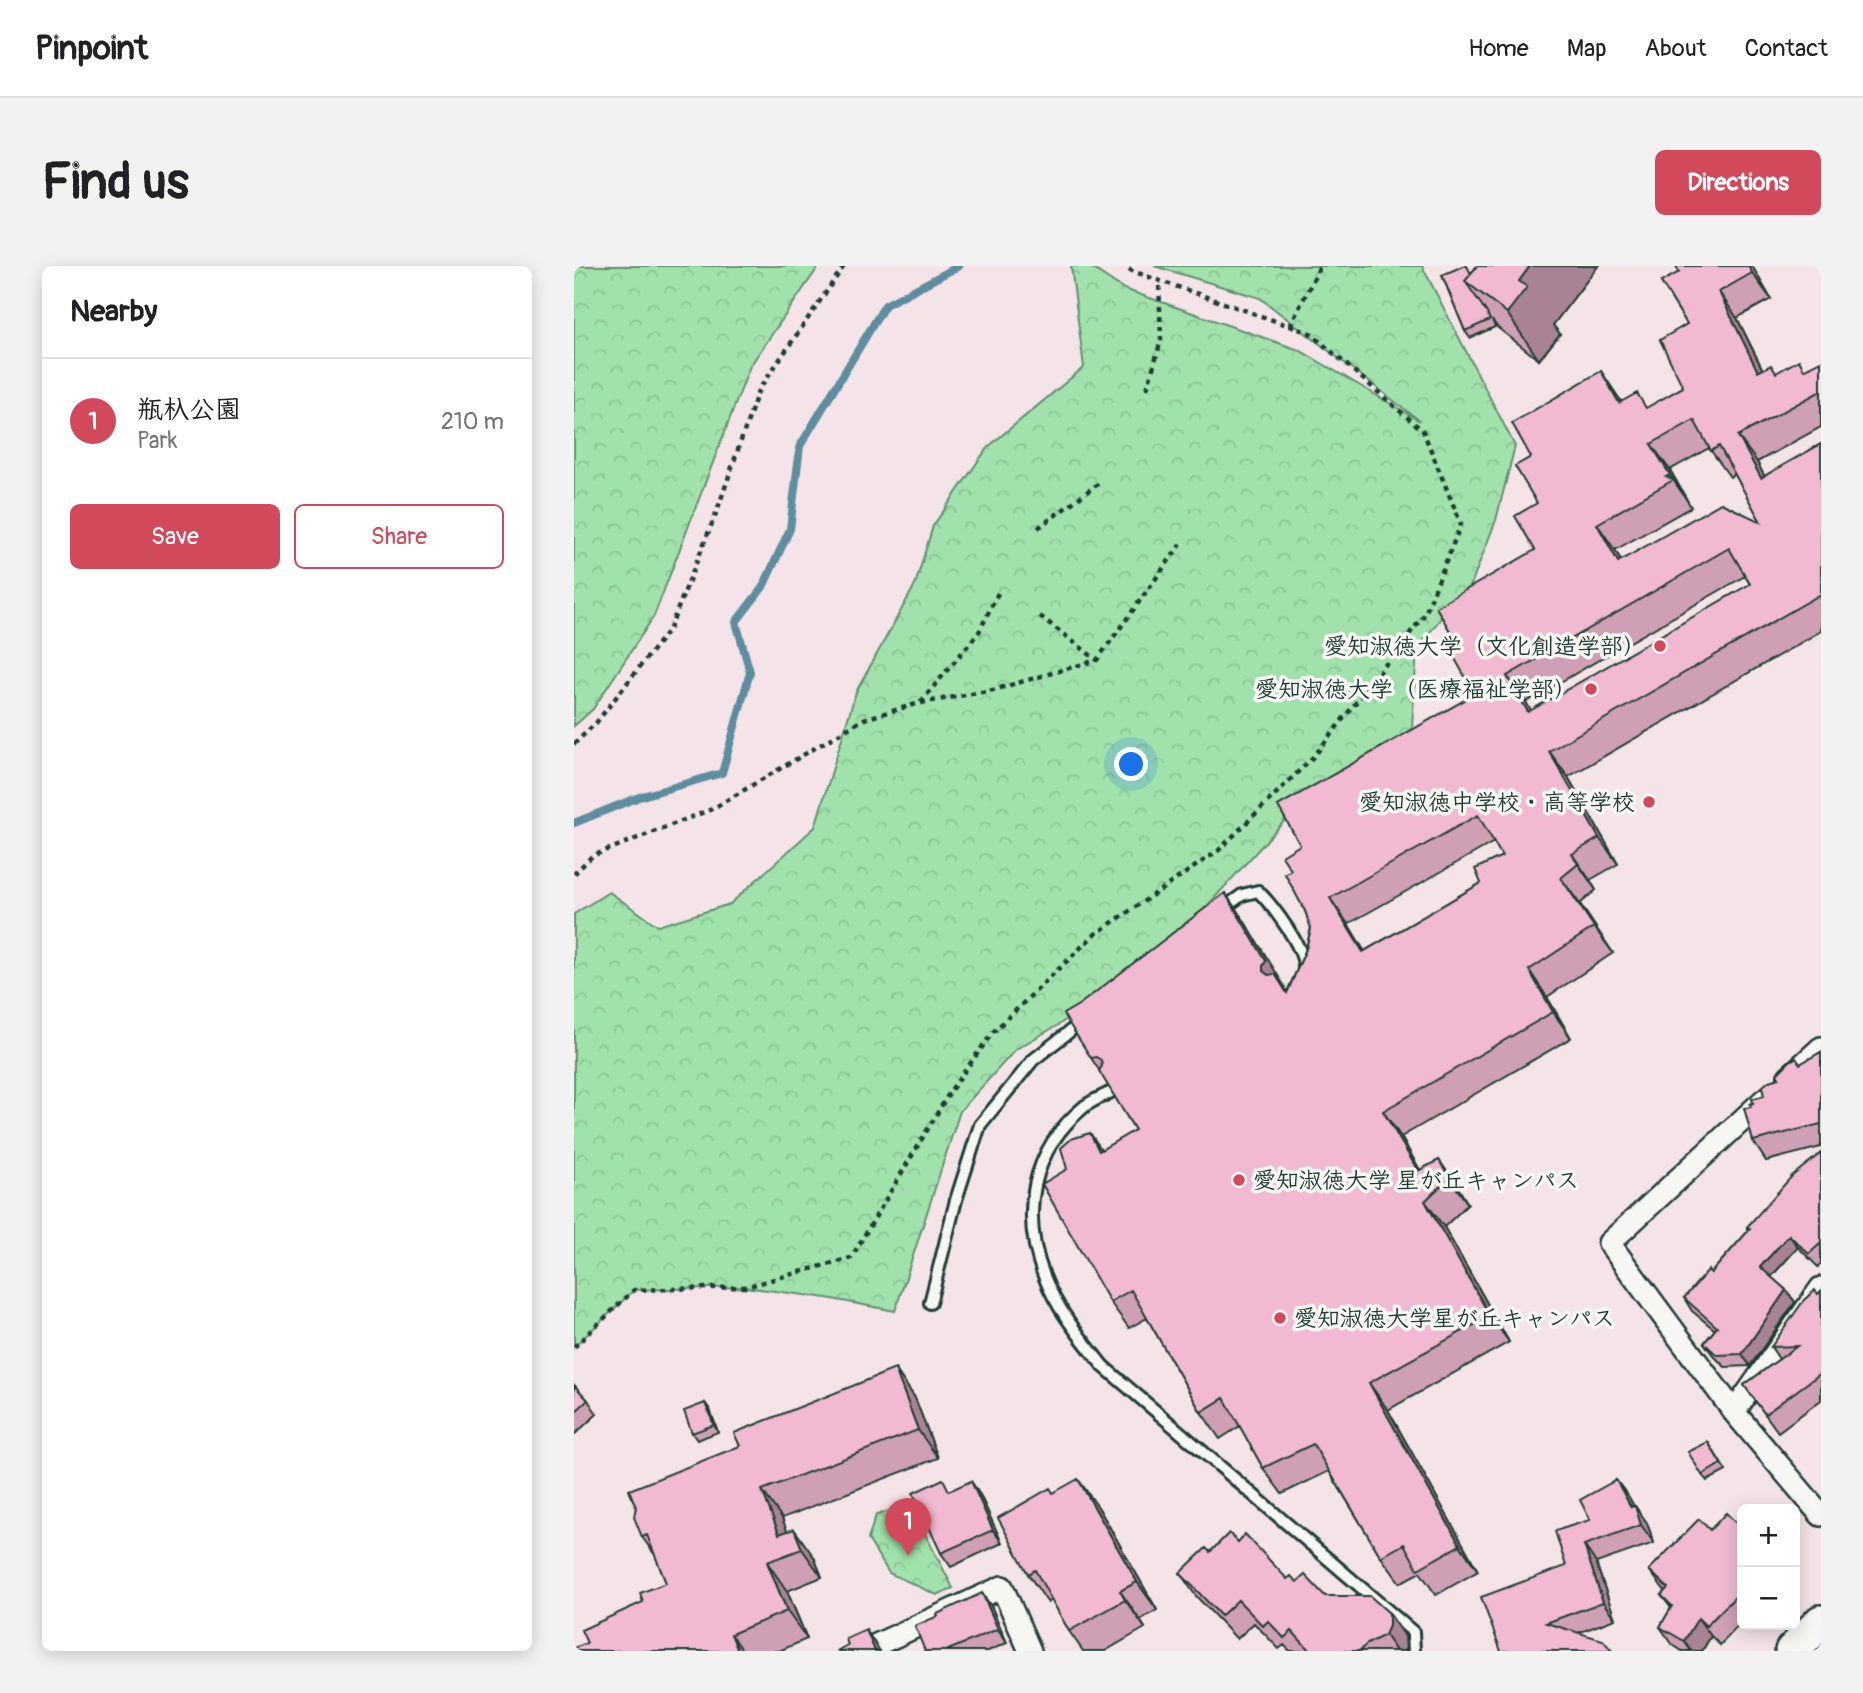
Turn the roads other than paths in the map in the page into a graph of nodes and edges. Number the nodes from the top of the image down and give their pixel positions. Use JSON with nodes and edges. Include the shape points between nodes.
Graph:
{"nodes":[{"id":1,"x":1209,"y":920,"type":"edge"},
{"id":2,"x":1303,"y":979,"type":"edge"},
{"id":3,"x":1092,"y":1014,"type":"edge"},
{"id":4,"x":1821,"y":1048,"type":"edge"},
{"id":5,"x":1113,"y":1091,"type":"edge"},
{"id":6,"x":1821,"y":1288,"type":"edge"},
{"id":7,"x":930,"y":1303,"type":"dead end"},
{"id":8,"x":1734,"y":1412,"type":"junction"},
{"id":9,"x":1821,"y":1515,"type":"edge"},
{"id":10,"x":1821,"y":1622,"type":"edge"},
{"id":11,"x":863,"y":1651,"type":"edge"},
{"id":12,"x":1030,"y":1651,"type":"edge"},
{"id":13,"x":1414,"y":1651,"type":"edge"},
{"id":14,"x":1791,"y":1651,"type":"edge"}],
"edges":[{"from":1,"to":2,"type":"lane","via":[[1242,895],[1258,891],[1292,937],[1305,964]]},
{"from":3,"to":7,"type":"lane","via":[[1033,1060],[980,1125]]},
{"from":4,"to":8,"type":"street","via":[[1609,1243]]},
{"from":5,"to":13,"type":"lane","via":[[1086,1106],[1061,1131],[1036,1175],[1030,1200],[1032,1233],[1044,1277],[1065,1318],[1103,1366],[1413,1632]]},
{"from":6,"to":8,"type":"street"},
{"from":8,"to":9,"type":"street"},
{"from":10,"to":14,"type":"main road"},
{"from":11,"to":12,"type":"street","via":[[1002,1587]]}]}
